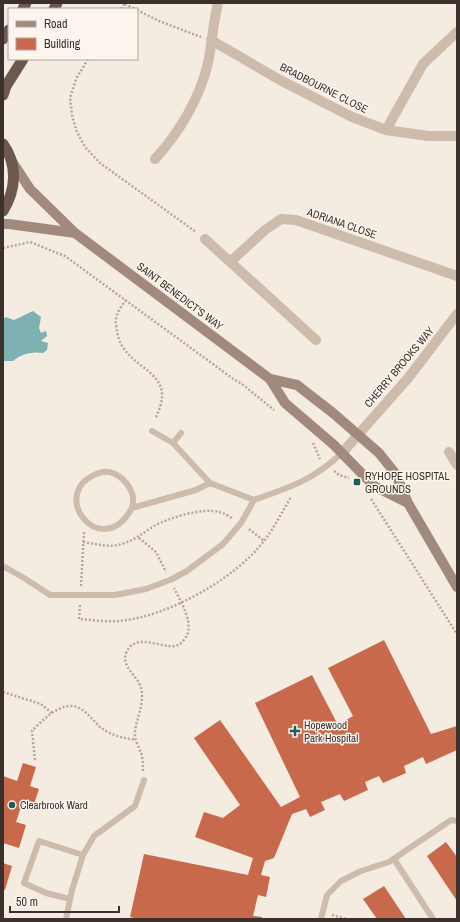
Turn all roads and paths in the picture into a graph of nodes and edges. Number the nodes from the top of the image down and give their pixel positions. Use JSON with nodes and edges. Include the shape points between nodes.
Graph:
{"nodes":[{"id":1,"x":218,"y":3,"type":"edge"},
{"id":2,"x":138,"y":11,"type":"edge"},
{"id":3,"x":457,"y":32,"type":"edge"},
{"id":4,"x":212,"y":40,"type":"junction"},
{"id":5,"x":22,"y":60,"type":"edge"},
{"id":6,"x":87,"y":60,"type":"edge"},
{"id":7,"x":3,"y":95,"type":"edge"},
{"id":8,"x":386,"y":130,"type":"junction"},
{"id":9,"x":457,"y":136,"type":"edge"},
{"id":10,"x":3,"y":144,"type":"edge"},
{"id":11,"x":155,"y":159,"type":"dead end"},
{"id":12,"x":13,"y":162,"type":"junction"},
{"id":13,"x":3,"y":211,"type":"edge"},
{"id":14,"x":3,"y":224,"type":"edge"},
{"id":15,"x":28,"y":227,"type":"junction"},
{"id":16,"x":75,"y":233,"type":"junction"},
{"id":17,"x":205,"y":239,"type":"joint"},
{"id":18,"x":30,"y":242,"type":"junction"},
{"id":19,"x":3,"y":248,"type":"edge"},
{"id":20,"x":230,"y":262,"type":"junction"},
{"id":21,"x":457,"y":276,"type":"edge"},
{"id":22,"x":126,"y":300,"type":"junction"},
{"id":23,"x":457,"y":314,"type":"edge"},
{"id":24,"x":316,"y":340,"type":"dead end"},
{"id":25,"x":270,"y":379,"type":"junction"},
{"id":26,"x":278,"y":413,"type":"dead end"},
{"id":27,"x":155,"y":419,"type":"dead end"},
{"id":28,"x":152,"y":431,"type":"dead end"},
{"id":29,"x":181,"y":433,"type":"dead end"},
{"id":30,"x":358,"y":434,"type":"junction"},
{"id":31,"x":312,"y":442,"type":"dead end"},
{"id":32,"x":173,"y":444,"type":"junction"},
{"id":33,"x":342,"y":452,"type":"junction"},
{"id":34,"x":449,"y":452,"type":"dead end"},
{"id":35,"x":319,"y":458,"type":"dead end"},
{"id":36,"x":457,"y":465,"type":"edge"},
{"id":37,"x":339,"y":475,"type":"dead end"},
{"id":38,"x":352,"y":479,"type":"dead end"},
{"id":39,"x":210,"y":483,"type":"junction"},
{"id":40,"x":368,"y":494,"type":"dead end"},
{"id":41,"x":254,"y":500,"type":"junction"},
{"id":42,"x":408,"y":503,"type":"junction"},
{"id":43,"x":132,"y":508,"type":"junction"},
{"id":44,"x":241,"y":523,"type":"junction"},
{"id":45,"x":139,"y":538,"type":"junction"},
{"id":46,"x":264,"y":541,"type":"dead end"},
{"id":47,"x":83,"y":542,"type":"dead end"},
{"id":48,"x":3,"y":566,"type":"edge"},
{"id":49,"x":170,"y":580,"type":"junction"},
{"id":50,"x":457,"y":587,"type":"edge"},
{"id":51,"x":457,"y":634,"type":"edge"},
{"id":52,"x":3,"y":692,"type":"edge"},
{"id":53,"x":53,"y":714,"type":"junction"},
{"id":54,"x":136,"y":740,"type":"junction"},
{"id":55,"x":35,"y":760,"type":"dead end"},
{"id":56,"x":144,"y":780,"type":"joint"},
{"id":57,"x":457,"y":821,"type":"edge"},
{"id":58,"x":83,"y":855,"type":"junction"},
{"id":59,"x":394,"y":859,"type":"junction"},
{"id":60,"x":70,"y":899,"type":"junction"},
{"id":61,"x":321,"y":916,"type":"edge"},
{"id":62,"x":66,"y":919,"type":"edge"},
{"id":63,"x":346,"y":919,"type":"edge"},
{"id":64,"x":433,"y":919,"type":"edge"}],
"edges":[{"from":1,"to":4,"type":"street"},
{"from":2,"to":4,"type":"path","via":[[158,21]]},
{"from":3,"to":8,"type":"street","via":[[423,64]]},
{"from":4,"to":8,"type":"street","name":"BRADBOURNE CLOSE","via":[[280,80],[352,117]]},
{"from":4,"to":11,"type":"street","via":[[201,87],[173,139]]},
{"from":5,"to":7,"type":"highway"},
{"from":6,"to":17,"type":"path","via":[[76,79],[70,98],[76,130],[85,147],[100,163]]},
{"from":8,"to":9,"type":"street","name":"BRADBOURNE CLOSE","via":[[428,136]]},
{"from":10,"to":12,"type":"highway"},
{"from":12,"to":13,"type":"highway","via":[[15,181],[10,199]]},
{"from":12,"to":16,"type":"main road","name":"SAINT BENEDICT'S WAY","via":[[30,189]]},
{"from":14,"to":15,"type":"main road","name":"SAINT BENEDICT'S WAY"},
{"from":15,"to":16,"type":"main road","name":"SAINT BENEDICT'S WAY"},
{"from":15,"to":18,"type":"path"},
{"from":16,"to":25,"type":"main road","name":"SAINT BENEDICT'S WAY"},
{"from":17,"to":20,"type":"street"},
{"from":18,"to":19,"type":"path"},
{"from":18,"to":22,"type":"path","via":[[65,256]]},
{"from":20,"to":21,"type":"street","name":"ADRIANA CLOSE","via":[[281,219],[296,220]]},
{"from":20,"to":24,"type":"street"},
{"from":22,"to":26,"type":"path"},
{"from":22,"to":27,"type":"path","via":[[116,319],[118,338],[128,355],[156,377],[161,385],[162,401]]},
{"from":23,"to":30,"type":"street","name":"CHERRY BROOKS WAY","via":[[409,377]]},
{"from":25,"to":30,"type":"main road","name":"SAINT BENEDICT'S WAY","via":[[297,385]]},
{"from":25,"to":33,"type":"main road","name":"SAINT BENEDICT'S WAY","via":[[285,403]]},
{"from":28,"to":32,"type":"lane"},
{"from":29,"to":32,"type":"lane"},
{"from":30,"to":33,"type":"street","name":"CHERRY BROOKS WAY"},
{"from":30,"to":42,"type":"main road","name":"SAINT BENEDICT'S WAY","via":[[395,472]]},
{"from":31,"to":35,"type":"path"},
{"from":32,"to":39,"type":"lane"},
{"from":33,"to":41,"type":"lane","via":[[328,466],[298,485]]},
{"from":33,"to":42,"type":"main road","name":"SAINT BENEDICT'S WAY","via":[[374,486]]},
{"from":34,"to":36,"type":"street"},
{"from":37,"to":38,"type":"path"},
{"from":39,"to":41,"type":"lane"},
{"from":39,"to":43,"type":"lane","via":[[196,490]]},
{"from":40,"to":51,"type":"path"},
{"from":41,"to":44,"type":"lane"},
{"from":42,"to":50,"type":"main road","name":"SAINT BENEDICT'S WAY"},
{"from":43,"to":43,"type":"lane","via":[[126,520],[114,528],[100,529],[88,524],[79,513],[76,500],[80,486],[89,476],[102,472],[116,474],[127,482],[133,495]]},
{"from":44,"to":45,"type":"path","via":[[219,511],[195,512],[174,517],[154,526]]},
{"from":44,"to":46,"type":"path"},
{"from":44,"to":49,"type":"lane","via":[[223,544],[188,571]]},
{"from":45,"to":47,"type":"path","via":[[107,546]]},
{"from":45,"to":49,"type":"path","via":[[156,552]]},
{"from":48,"to":49,"type":"lane","via":[[50,595],[115,595],[146,589]]},
{"from":49,"to":54,"type":"path","via":[[188,622],[189,632],[179,645],[138,642],[127,652],[126,664],[137,679],[142,699],[134,735]]},
{"from":52,"to":53,"type":"path","via":[[41,704]]},
{"from":53,"to":54,"type":"path","via":[[60,707],[69,704],[81,708],[96,724],[117,737]]},
{"from":53,"to":55,"type":"path","via":[[32,731]]},
{"from":54,"to":56,"type":"path","via":[[142,754]]},
{"from":56,"to":58,"type":"lane","via":[[135,806],[94,836]]},
{"from":57,"to":59,"type":"lane","via":[[452,820]]},
{"from":58,"to":60,"type":"lane"},
{"from":58,"to":60,"type":"lane","via":[[39,841],[24,883],[46,893]]},
{"from":59,"to":61,"type":"lane","via":[[341,881],[327,895]]},
{"from":59,"to":64,"type":"lane"},
{"from":60,"to":62,"type":"lane"},
{"from":61,"to":63,"type":"path"}]}
